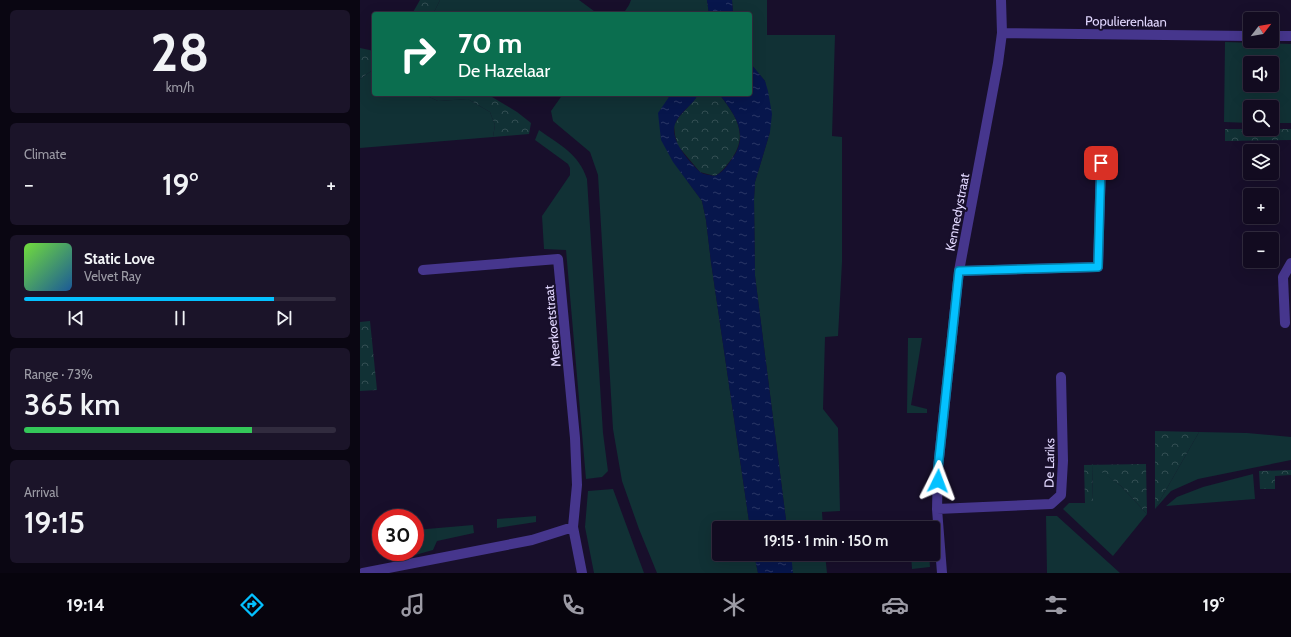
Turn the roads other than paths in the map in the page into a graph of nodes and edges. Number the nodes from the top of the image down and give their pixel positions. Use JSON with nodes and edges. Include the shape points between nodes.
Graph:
{"nodes":[{"id":1,"x":1001,"y":0,"type":"edge"},
{"id":2,"x":1002,"y":33,"type":"junction"},
{"id":3,"x":1243,"y":36,"type":"edge"},
{"id":4,"x":1279,"y":36,"type":"edge"},
{"id":5,"x":1291,"y":36,"type":"edge"},
{"id":6,"x":1101,"y":163,"type":"dead end"},
{"id":7,"x":1291,"y":263,"type":"edge"},
{"id":8,"x":423,"y":270,"type":"dead end"},
{"id":9,"x":959,"y":271,"type":"junction"},
{"id":10,"x":1285,"y":324,"type":"dead end"},
{"id":11,"x":1061,"y":376,"type":"dead end"},
{"id":12,"x":937,"y":509,"type":"junction"},
{"id":13,"x":573,"y":527,"type":"junction"},
{"id":14,"x":363,"y":573,"type":"edge"},
{"id":15,"x":582,"y":573,"type":"edge"},
{"id":16,"x":942,"y":573,"type":"edge"}],
"edges":[{"from":1,"to":2,"type":"street","name":"Kennedystraat"},
{"from":2,"to":3,"type":"street","name":"Populierenlaan"},
{"from":2,"to":9,"type":"street","name":"Kennedystraat"},
{"from":4,"to":5,"type":"street"},
{"from":6,"to":9,"type":"street","via":[[1098,267]]},
{"from":7,"to":10,"type":"street","via":[[1283,277]]},
{"from":8,"to":13,"type":"street","name":"Meerkoetstraat","via":[[558,259],[575,438],[577,485]]},
{"from":9,"to":12,"type":"street","name":"Kennedystraat","via":[[938,468]]},
{"from":11,"to":12,"type":"street","name":"De Lariks","via":[[1061,495],[1051,504]]},
{"from":12,"to":16,"type":"street","name":"Kennedystraat"},
{"from":13,"to":14,"type":"street","via":[[532,540]]},
{"from":13,"to":15,"type":"street","name":"Meerkoetstraat"}]}
